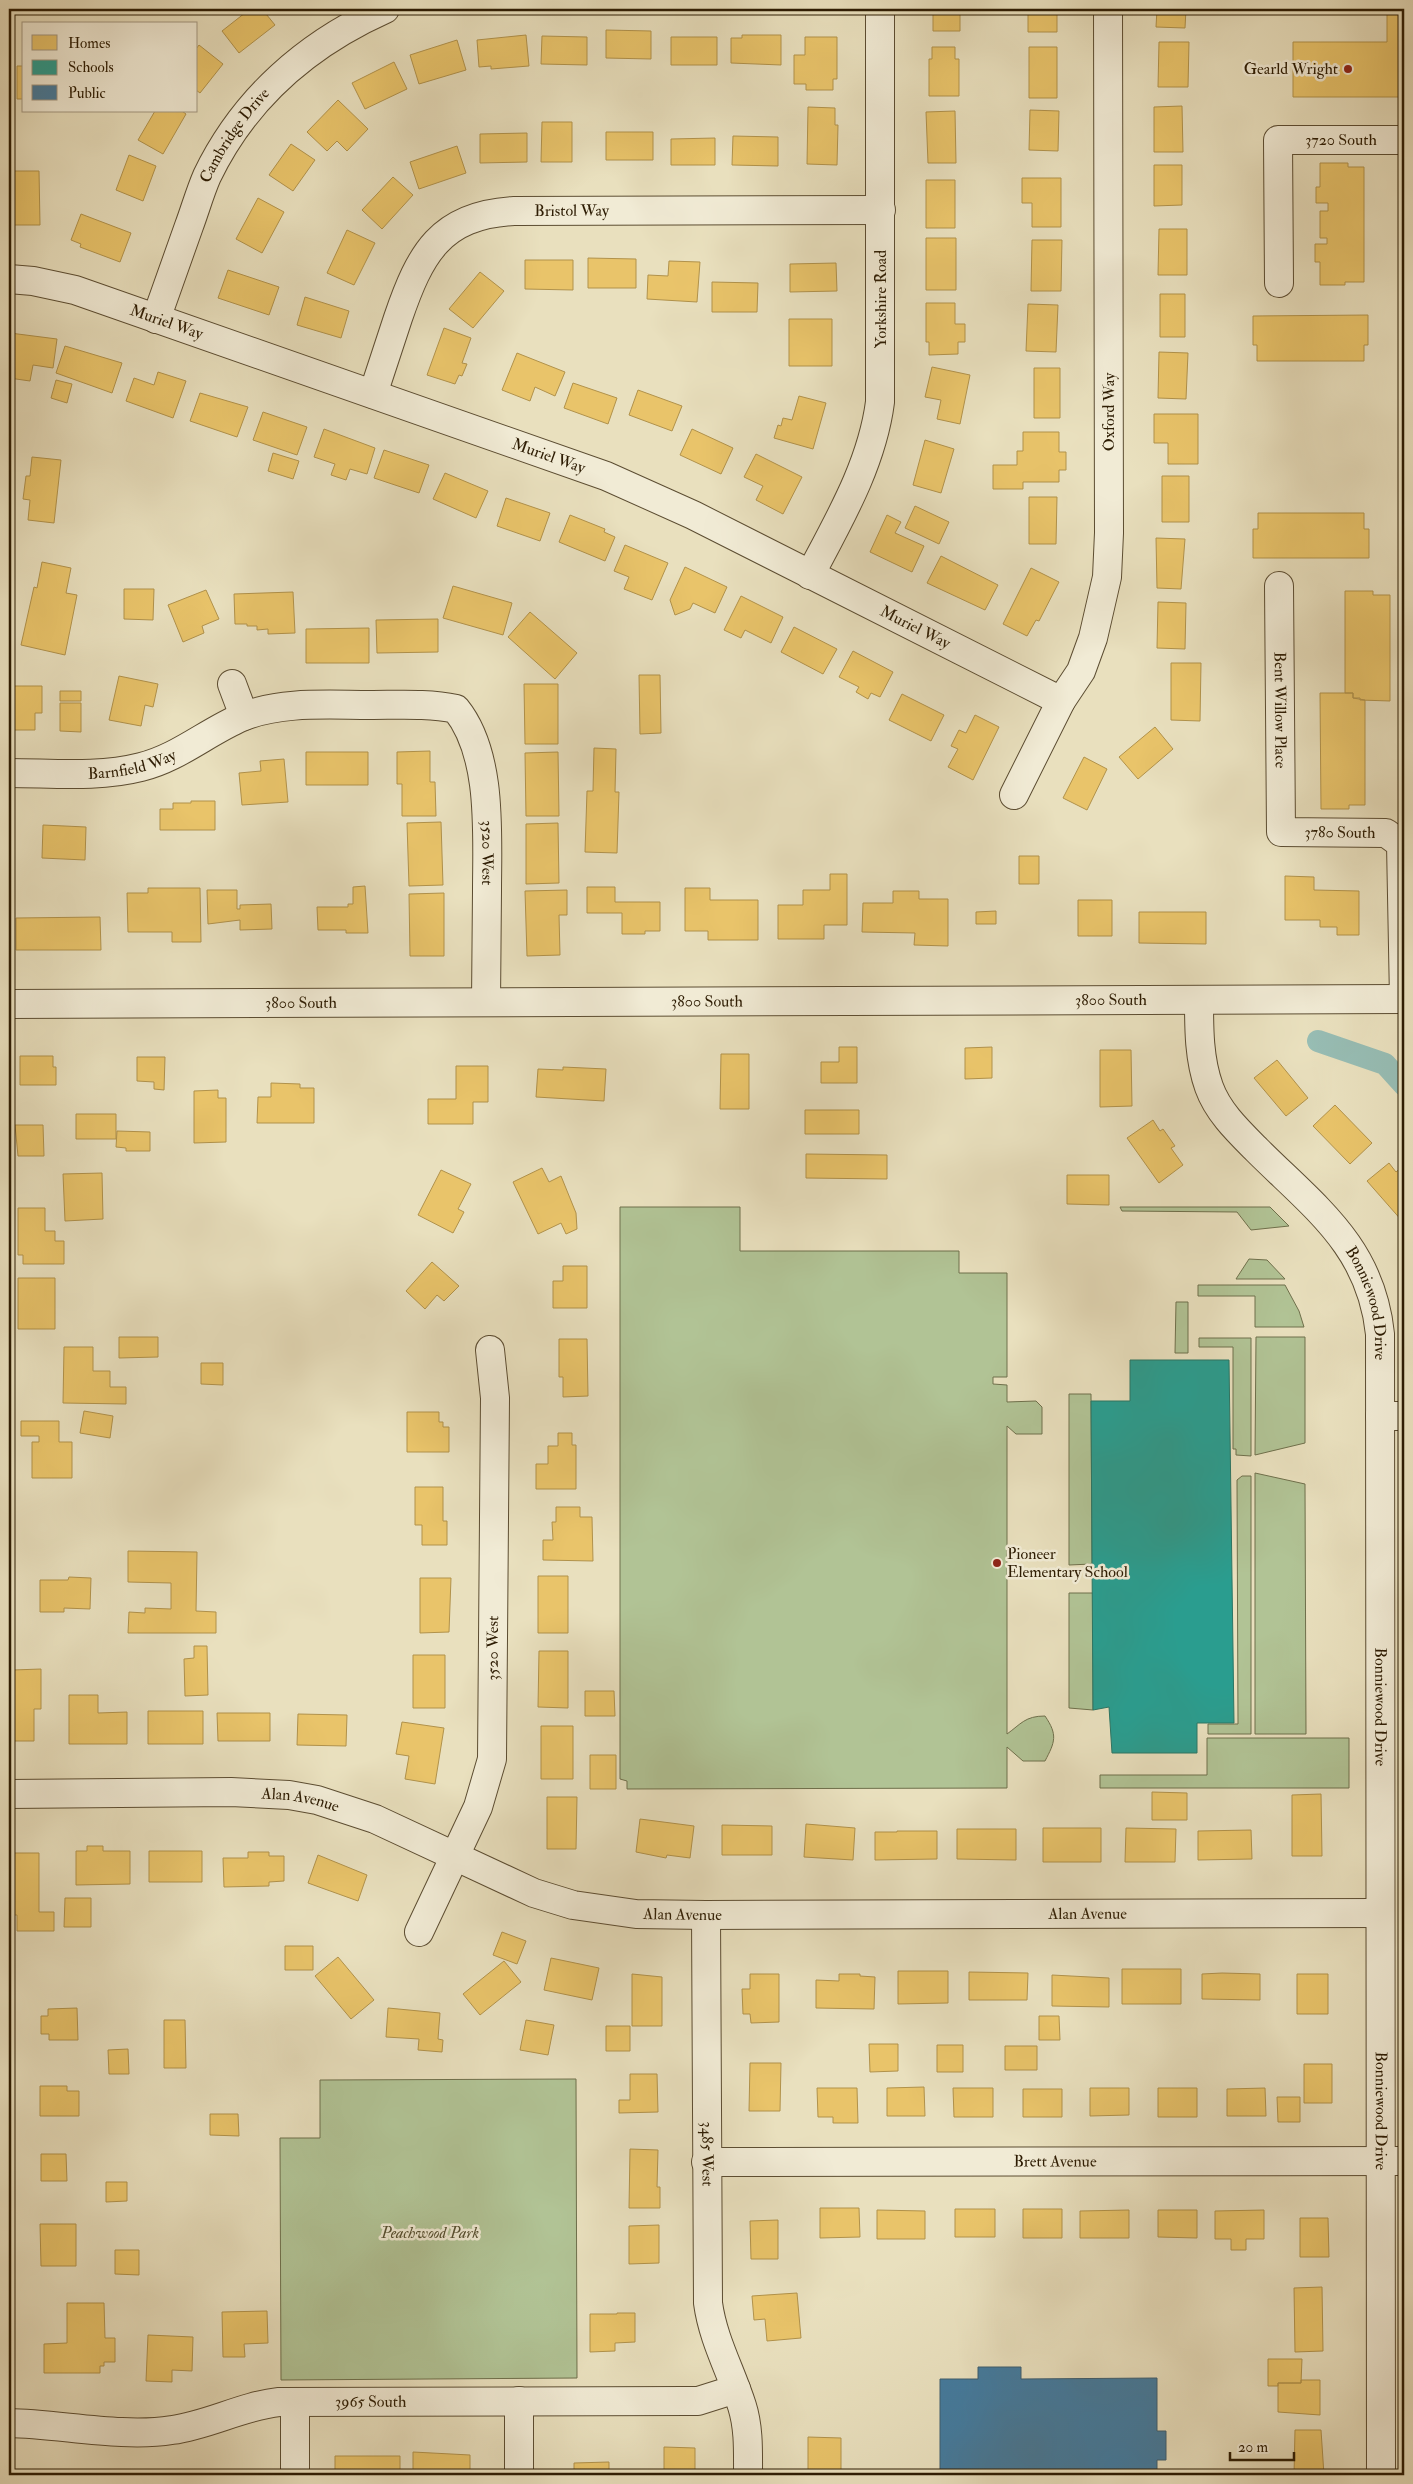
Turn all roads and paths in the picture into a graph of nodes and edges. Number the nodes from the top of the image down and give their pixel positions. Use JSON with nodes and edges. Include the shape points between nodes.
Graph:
{"nodes":[{"id":1,"x":384,"y":9,"type":"edge"},
{"id":2,"x":880,"y":9,"type":"edge"},
{"id":3,"x":1108,"y":9,"type":"edge"},
{"id":4,"x":1404,"y":140,"type":"edge"},
{"id":5,"x":881,"y":210,"type":"junction"},
{"id":6,"x":9,"y":279,"type":"edge"},
{"id":7,"x":1279,"y":283,"type":"dead end"},
{"id":8,"x":156,"y":319,"type":"junction"},
{"id":9,"x":372,"y":394,"type":"junction"},
{"id":10,"x":810,"y":575,"type":"junction"},
{"id":11,"x":1279,"y":586,"type":"dead end"},
{"id":12,"x":232,"y":684,"type":"dead end"},
{"id":13,"x":1061,"y":701,"type":"junction"},
{"id":14,"x":456,"y":709,"type":"joint"},
{"id":15,"x":244,"y":716,"type":"junction"},
{"id":16,"x":9,"y":773,"type":"edge"},
{"id":17,"x":1014,"y":794,"type":"dead end"},
{"id":18,"x":1280,"y":832,"type":"joint"},
{"id":19,"x":1403,"y":866,"type":"edge"},
{"id":20,"x":1404,"y":999,"type":"edge"},
{"id":21,"x":1199,"y":1000,"type":"junction"},
{"id":22,"x":486,"y":1002,"type":"junction"},
{"id":23,"x":9,"y":1004,"type":"edge"},
{"id":24,"x":490,"y":1350,"type":"dead end"},
{"id":25,"x":1392,"y":1416,"type":"edge"},
{"id":26,"x":9,"y":1794,"type":"edge"},
{"id":27,"x":455,"y":1856,"type":"junction"},
{"id":28,"x":1380,"y":1913,"type":"junction"},
{"id":29,"x":706,"y":1915,"type":"junction"},
{"id":30,"x":419,"y":1932,"type":"dead end"},
{"id":31,"x":1392,"y":2161,"type":"edge"},
{"id":32,"x":706,"y":2162,"type":"junction"},
{"id":33,"x":736,"y":2389,"type":"junction"},
{"id":34,"x":519,"y":2401,"type":"junction"},
{"id":35,"x":295,"y":2402,"type":"junction"},
{"id":36,"x":1393,"y":2419,"type":"edge"},
{"id":37,"x":9,"y":2423,"type":"edge"},
{"id":38,"x":295,"y":2475,"type":"edge"},
{"id":39,"x":519,"y":2475,"type":"edge"},
{"id":40,"x":748,"y":2475,"type":"edge"},
{"id":41,"x":1381,"y":2475,"type":"edge"}],
"edges":[{"from":1,"to":8,"type":"street","name":"Cambridge Drive","via":[[340,31],[294,64],[251,107],[233,131],[206,179]]},
{"from":2,"to":5,"type":"street","name":"Yorkshire Road"},
{"from":3,"to":13,"type":"street","name":"Oxford Way","via":[[1109,556],[1093,638],[1081,670]]},
{"from":4,"to":7,"type":"street","name":"3720 South","via":[[1278,140]]},
{"from":5,"to":9,"type":"street","name":"Bristol Way","via":[[514,211],[484,214],[441,237],[419,264]]},
{"from":5,"to":10,"type":"street","name":"Yorkshire Road","via":[[881,380],[877,424],[863,468]]},
{"from":6,"to":8,"type":"street","name":"Muriel Way","via":[[75,290]]},
{"from":8,"to":9,"type":"street","name":"Muriel Way"},
{"from":9,"to":10,"type":"street","name":"Muriel Way","via":[[606,476],[693,515]]},
{"from":10,"to":13,"type":"street","name":"Muriel Way"},
{"from":11,"to":18,"type":"street","name":"Bent Willow Place"},
{"from":12,"to":15,"type":"street"},
{"from":13,"to":17,"type":"street","name":"Oxford Way"},
{"from":14,"to":15,"type":"street","name":"Barnfield Way","via":[[430,705],[307,706]]},
{"from":14,"to":22,"type":"street","name":"3520 West","via":[[473,739],[485,796]]},
{"from":15,"to":16,"type":"street","name":"Barnfield Way","via":[[185,749],[142,767],[96,774]]},
{"from":18,"to":19,"type":"street","name":"3780 South","via":[[1386,833],[1397,839],[1402,849]]},
{"from":19,"to":20,"type":"street"},
{"from":20,"to":21,"type":"street","name":"3800 South"},
{"from":21,"to":22,"type":"street","name":"3800 South"},
{"from":21,"to":25,"type":"street","name":"Bonniewood Drive","via":[[1202,1059],[1215,1101],[1236,1130],[1340,1234],[1365,1272],[1378,1314]]},
{"from":22,"to":23,"type":"street","name":"3800 South"},
{"from":24,"to":27,"type":"street","name":"3520 West","via":[[495,1398],[494,1746],[484,1790]]},
{"from":25,"to":28,"type":"street","name":"Bonniewood Drive"},
{"from":26,"to":27,"type":"street","name":"Alan Avenue","via":[[231,1792],[289,1795],[375,1818]]},
{"from":27,"to":29,"type":"street","name":"Alan Avenue","via":[[534,1893],[573,1906],[636,1914]]},
{"from":27,"to":30,"type":"street","name":"3520 West"},
{"from":28,"to":29,"type":"street","name":"Alan Avenue"},
{"from":28,"to":31,"type":"street","name":"Bonniewood Drive"},
{"from":29,"to":32,"type":"street","name":"3485 West"},
{"from":31,"to":32,"type":"street","name":"Brett Avenue"},
{"from":31,"to":36,"type":"street","name":"Bonniewood Drive"},
{"from":32,"to":33,"type":"street","name":"3485 West","via":[[708,2303],[715,2339]]},
{"from":33,"to":34,"type":"street","name":"3965 South","via":[[698,2401]]},
{"from":33,"to":40,"type":"street","name":"3485 West","via":[[746,2425]]},
{"from":34,"to":35,"type":"street","name":"3965 South"},
{"from":34,"to":39,"type":"street"},
{"from":35,"to":37,"type":"street","name":"3965 South","via":[[265,2404],[186,2428],[159,2432]]},
{"from":35,"to":38,"type":"street"},
{"from":36,"to":41,"type":"street","name":"Bonniewood Drive"}]}
